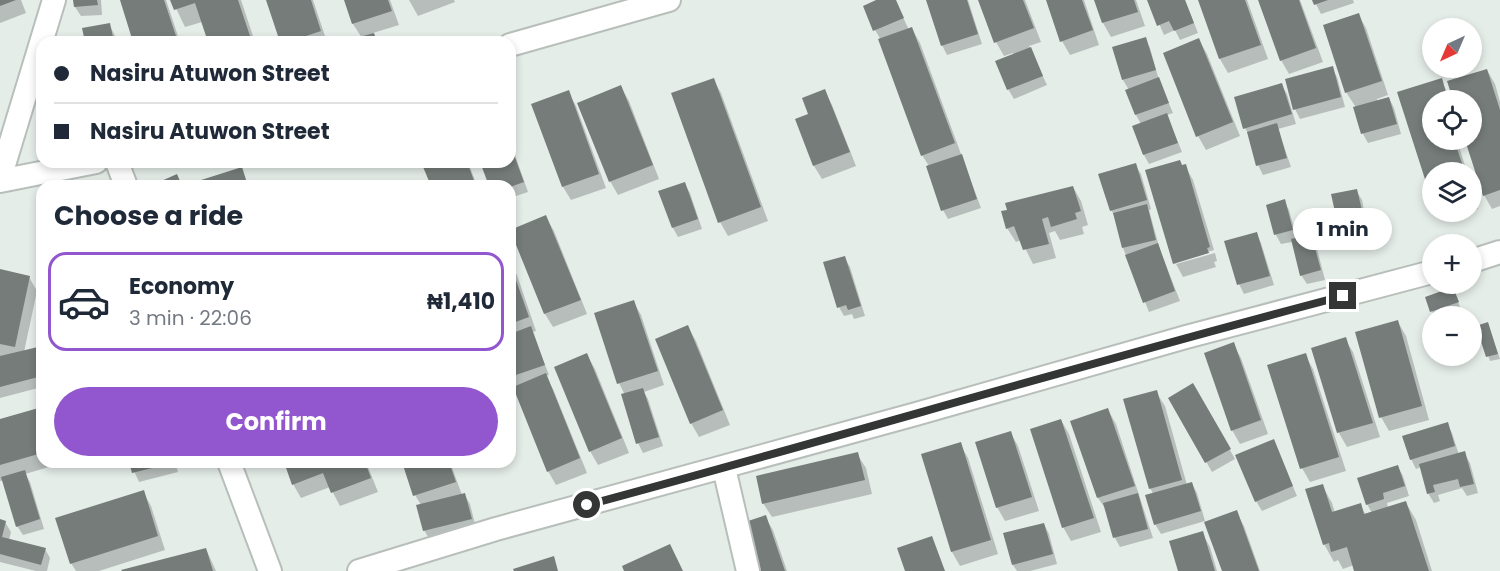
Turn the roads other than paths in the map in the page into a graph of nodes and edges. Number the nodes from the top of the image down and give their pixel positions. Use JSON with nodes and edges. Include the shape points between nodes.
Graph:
{"nodes":[{"id":1,"x":54,"y":0,"type":"edge"},
{"id":2,"x":669,"y":0,"type":"edge"},
{"id":3,"x":43,"y":36,"type":"edge"},
{"id":4,"x":516,"y":43,"type":"edge"},
{"id":5,"x":36,"y":60,"type":"edge"},
{"id":6,"x":64,"y":168,"type":"edge"},
{"id":7,"x":0,"y":180,"type":"edge"},
{"id":8,"x":1500,"y":252,"type":"edge"},
{"id":9,"x":1482,"y":258,"type":"edge"},
{"id":10,"x":1422,"y":275,"type":"edge"},
{"id":11,"x":231,"y":468,"type":"edge"},
{"id":12,"x":724,"y":468,"type":"junction"},
{"id":13,"x":270,"y":571,"type":"edge"},
{"id":14,"x":359,"y":571,"type":"edge"},
{"id":15,"x":748,"y":571,"type":"edge"}],
"edges":[{"from":1,"to":3,"type":"street"},
{"from":2,"to":4,"type":"street"},
{"from":5,"to":7,"type":"street"},
{"from":6,"to":7,"type":"street"},
{"from":8,"to":9,"type":"street"},
{"from":10,"to":12,"type":"street"},
{"from":11,"to":13,"type":"street"},
{"from":12,"to":14,"type":"street"},
{"from":12,"to":15,"type":"street"}]}
